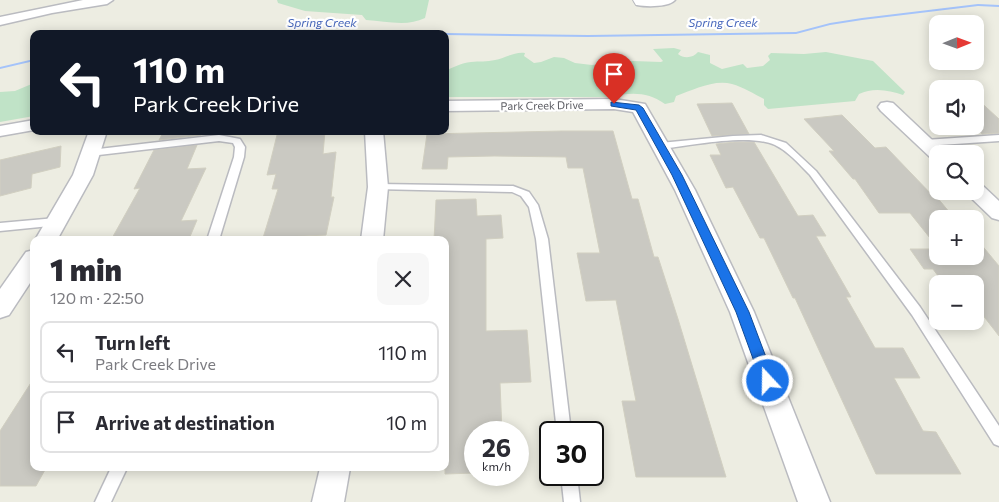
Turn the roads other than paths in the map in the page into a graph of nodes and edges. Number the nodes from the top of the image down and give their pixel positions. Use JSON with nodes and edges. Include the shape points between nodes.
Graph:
{"nodes":[{"id":1,"x":669,"y":0,"type":"edge"},
{"id":2,"x":99,"y":1,"type":"edge"},
{"id":3,"x":642,"y":1,"type":"edge"},
{"id":4,"x":0,"y":21,"type":"edge"},
{"id":5,"x":449,"y":106,"type":"edge"},
{"id":6,"x":887,"y":107,"type":"dead end"},
{"id":7,"x":30,"y":126,"type":"edge"},
{"id":8,"x":0,"y":131,"type":"edge"},
{"id":9,"x":97,"y":135,"type":"edge"},
{"id":10,"x":374,"y":135,"type":"edge"},
{"id":11,"x":999,"y":138,"type":"edge"},
{"id":12,"x":951,"y":145,"type":"edge"},
{"id":13,"x":660,"y":146,"type":"junction"},
{"id":14,"x":929,"y":146,"type":"edge"},
{"id":15,"x":90,"y":153,"type":"junction"},
{"id":16,"x":378,"y":188,"type":"junction"},
{"id":17,"x":984,"y":199,"type":"edge"},
{"id":18,"x":999,"y":213,"type":"edge"},
{"id":19,"x":56,"y":222,"type":"junction"},
{"id":20,"x":0,"y":227,"type":"edge"},
{"id":21,"x":48,"y":236,"type":"edge"},
{"id":22,"x":214,"y":236,"type":"edge"},
{"id":23,"x":372,"y":236,"type":"edge"},
{"id":24,"x":30,"y":264,"type":"edge"},
{"id":25,"x":0,"y":308,"type":"edge"},
{"id":26,"x":563,"y":421,"type":"edge"},
{"id":27,"x":999,"y":439,"type":"edge"},
{"id":28,"x":118,"y":471,"type":"edge"},
{"id":29,"x":333,"y":471,"type":"edge"},
{"id":30,"x":570,"y":486,"type":"edge"},
{"id":31,"x":103,"y":502,"type":"edge"},
{"id":32,"x":328,"y":502,"type":"edge"},
{"id":33,"x":572,"y":502,"type":"edge"},
{"id":34,"x":814,"y":502,"type":"edge"}],
"edges":[{"from":1,"to":3,"type":"street"},
{"from":2,"to":4,"type":"street"},
{"from":5,"to":13,"type":"street","name":"Park Creek Drive","via":[[614,104],[639,108]]},
{"from":6,"to":14,"type":"street"},
{"from":7,"to":8,"type":"street"},
{"from":9,"to":15,"type":"street"},
{"from":10,"to":16,"type":"street"},
{"from":11,"to":12,"type":"lane"},
{"from":13,"to":27,"type":"lane","via":[[763,138],[794,154],[813,173],[916,311]]},
{"from":13,"to":34,"type":"street","via":[[685,190],[742,312]]},
{"from":15,"to":19,"type":"street","via":[[83,176]]},
{"from":15,"to":22,"type":"lane","via":[[219,138],[237,141],[239,157]]},
{"from":16,"to":23,"type":"street"},
{"from":16,"to":26,"type":"lane","via":[[513,189],[525,194],[534,207],[542,239]]},
{"from":17,"to":18,"type":"street"},
{"from":19,"to":20,"type":"lane"},
{"from":19,"to":21,"type":"street"},
{"from":24,"to":25,"type":"street"},
{"from":28,"to":31,"type":"lane"},
{"from":29,"to":32,"type":"street"},
{"from":30,"to":33,"type":"lane"}]}
